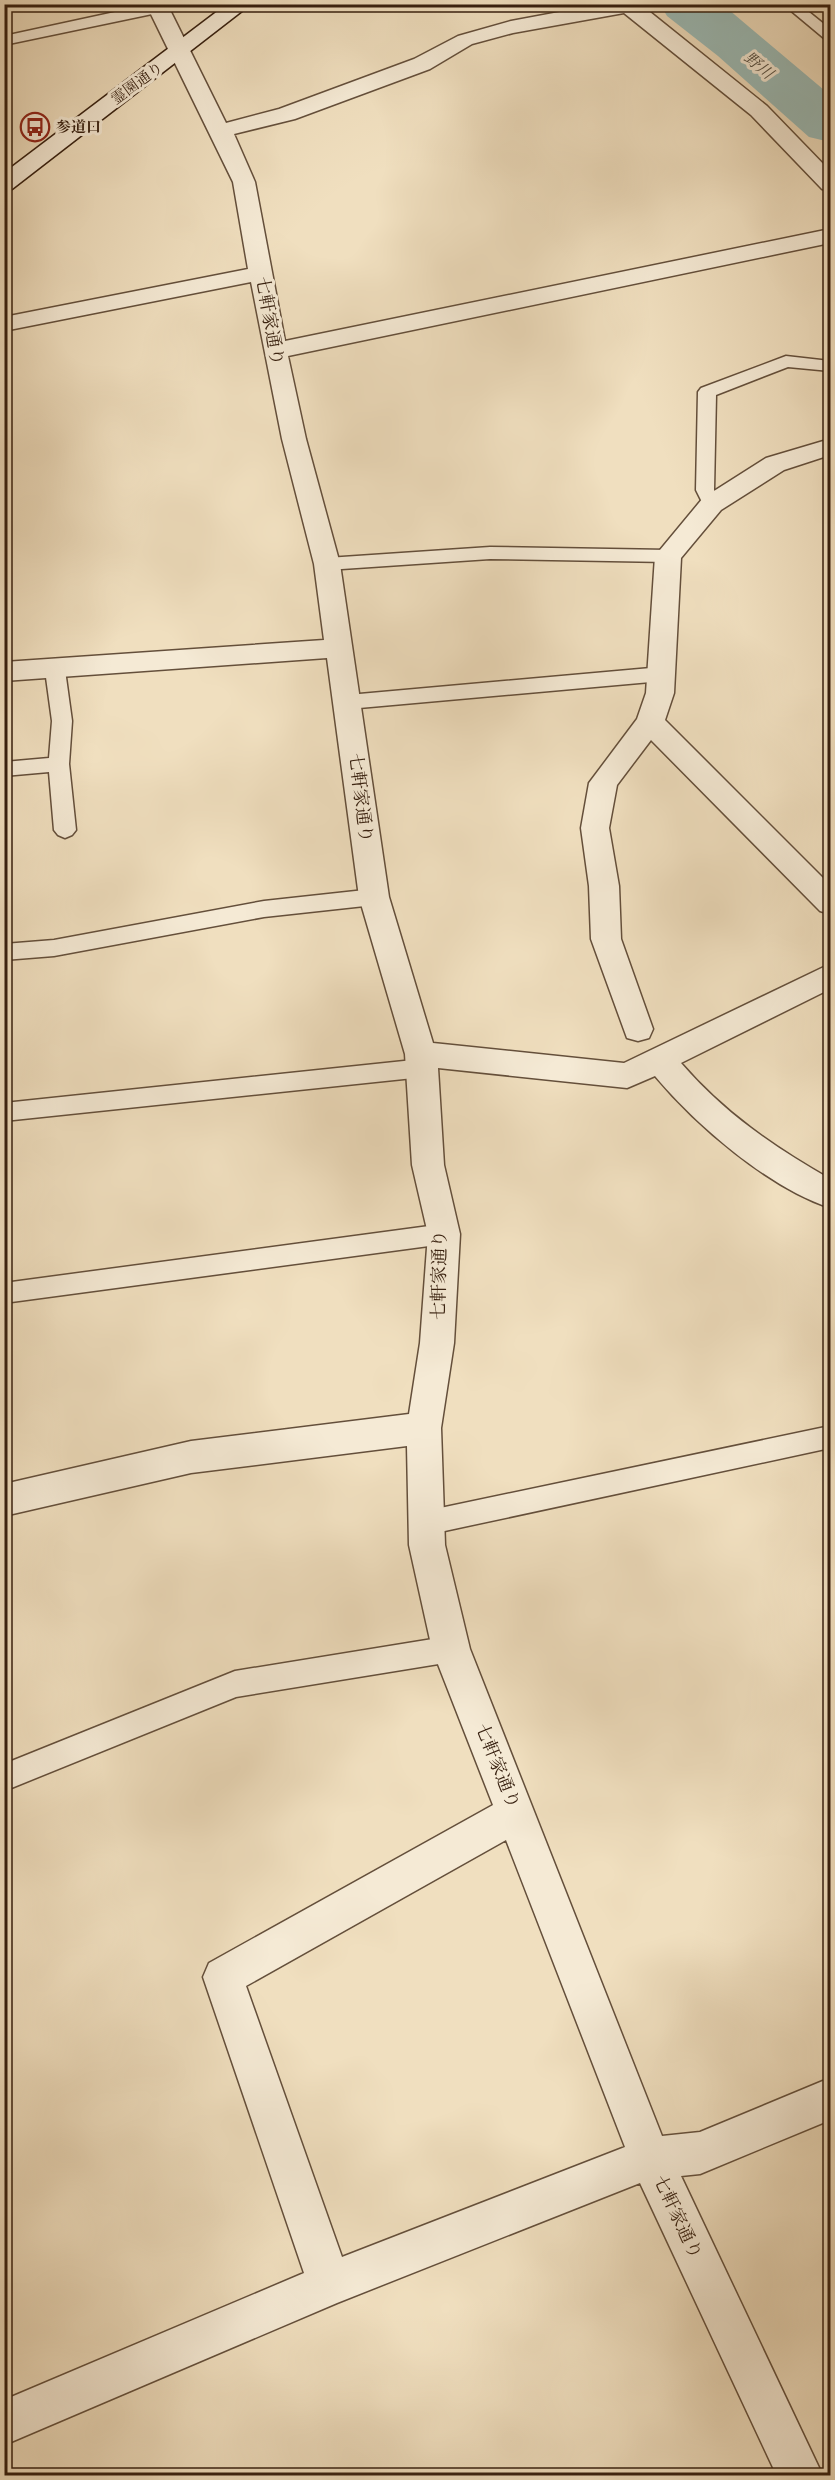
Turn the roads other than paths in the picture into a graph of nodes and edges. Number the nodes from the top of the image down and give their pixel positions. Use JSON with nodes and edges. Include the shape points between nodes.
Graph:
{"nodes":[{"id":1,"x":242,"y":4,"type":"edge"},
{"id":2,"x":790,"y":4,"type":"edge"},
{"id":3,"x":807,"y":4,"type":"edge"},
{"id":4,"x":627,"y":5,"type":"edge"},
{"id":5,"x":156,"y":6,"type":"edge"},
{"id":6,"x":831,"y":6,"type":"edge"},
{"id":7,"x":828,"y":33,"type":"edge"},
{"id":8,"x":4,"y":41,"type":"edge"},
{"id":9,"x":178,"y":53,"type":"junction"},
{"id":10,"x":221,"y":131,"type":"junction"},
{"id":11,"x":4,"y":184,"type":"edge"},
{"id":12,"x":831,"y":184,"type":"edge"},
{"id":13,"x":831,"y":236,"type":"edge"},
{"id":14,"x":261,"y":273,"type":"junction"},
{"id":15,"x":4,"y":324,"type":"edge"},
{"id":16,"x":275,"y":351,"type":"junction"},
{"id":17,"x":831,"y":366,"type":"edge"},
{"id":18,"x":831,"y":447,"type":"edge"},
{"id":19,"x":712,"y":504,"type":"junction"},
{"id":20,"x":669,"y":556,"type":"junction"},
{"id":21,"x":327,"y":564,"type":"junction"},
{"id":22,"x":340,"y":648,"type":"junction"},
{"id":23,"x":55,"y":670,"type":"junction"},
{"id":24,"x":4,"y":672,"type":"edge"},
{"id":25,"x":662,"y":675,"type":"junction"},
{"id":26,"x":348,"y":702,"type":"junction"},
{"id":27,"x":650,"y":722,"type":"junction"},
{"id":28,"x":59,"y":764,"type":"junction"},
{"id":29,"x":4,"y":769,"type":"edge"},
{"id":30,"x":65,"y":830,"type":"dead end"},
{"id":31,"x":374,"y":897,"type":"junction"},
{"id":32,"x":831,"y":903,"type":"edge"},
{"id":33,"x":4,"y":952,"type":"edge"},
{"id":34,"x":831,"y":976,"type":"edge"},
{"id":35,"x":638,"y":1029,"type":"dead end"},
{"id":36,"x":660,"y":1060,"type":"junction"},
{"id":37,"x":422,"y":1061,"type":"junction"},
{"id":38,"x":4,"y":1112,"type":"edge"},
{"id":39,"x":831,"y":1195,"type":"edge"},
{"id":40,"x":444,"y":1234,"type":"junction"},
{"id":41,"x":4,"y":1293,"type":"edge"},
{"id":42,"x":424,"y":1428,"type":"junction"},
{"id":43,"x":831,"y":1437,"type":"edge"},
{"id":44,"x":4,"y":1500,"type":"edge"},
{"id":45,"x":426,"y":1522,"type":"junction"},
{"id":46,"x":452,"y":1649,"type":"junction"},
{"id":47,"x":4,"y":1778,"type":"edge"},
{"id":48,"x":517,"y":1813,"type":"junction"},
{"id":49,"x":831,"y":2099,"type":"edge"},
{"id":50,"x":650,"y":2158,"type":"junction"},
{"id":51,"x":330,"y":2284,"type":"junction"},
{"id":52,"x":4,"y":2423,"type":"edge"},
{"id":53,"x":801,"y":2475,"type":"edge"}],
"edges":[{"from":1,"to":9,"type":"street","name":"霊園通り"},
{"from":2,"to":7,"type":"lane"},
{"from":3,"to":6,"type":"lane"},
{"from":4,"to":10,"type":"street","via":[[465,40],[422,64],[287,114]]},
{"from":4,"to":12,"type":"street","via":[[762,114],[807,155]]},
{"from":5,"to":8,"type":"lane"},
{"from":5,"to":9,"type":"street","name":"七軒家通り"},
{"from":9,"to":10,"type":"street","name":"七軒家通り"},
{"from":9,"to":11,"type":"street","name":"霊園通り"},
{"from":10,"to":14,"type":"street","name":"七軒家通り","via":[[244,182]]},
{"from":13,"to":16,"type":"street"},
{"from":14,"to":15,"type":"street"},
{"from":14,"to":16,"type":"street","name":"七軒家通り"},
{"from":16,"to":21,"type":"street","name":"七軒家通り"},
{"from":17,"to":19,"type":"lane","via":[[786,361],[707,392],[705,490]]},
{"from":18,"to":19,"type":"street","via":[[775,464]]},
{"from":19,"to":20,"type":"street"},
{"from":20,"to":21,"type":"lane","via":[[490,553]]},
{"from":20,"to":25,"type":"street"},
{"from":21,"to":22,"type":"street","name":"七軒家通り"},
{"from":22,"to":23,"type":"street"},
{"from":22,"to":26,"type":"street","name":"七軒家通り"},
{"from":23,"to":24,"type":"street"},
{"from":23,"to":28,"type":"lane","via":[[62,721]]},
{"from":25,"to":26,"type":"lane"},
{"from":25,"to":27,"type":"street"},
{"from":26,"to":31,"type":"street","name":"七軒家通り"},
{"from":27,"to":32,"type":"street"},
{"from":27,"to":35,"type":"street","via":[[603,783],[595,828],[604,886],[606,939]]},
{"from":28,"to":29,"type":"lane"},
{"from":28,"to":30,"type":"lane"},
{"from":31,"to":33,"type":"lane","via":[[264,909],[54,948]]},
{"from":31,"to":37,"type":"street","name":"七軒家通り"},
{"from":34,"to":36,"type":"street"},
{"from":36,"to":37,"type":"street","via":[[627,1076]]},
{"from":36,"to":39,"type":"street","via":[[726,1130],[785,1171]]},
{"from":37,"to":38,"type":"lane"},
{"from":37,"to":40,"type":"street","name":"七軒家通り","via":[[428,1165]]},
{"from":40,"to":41,"type":"lane"},
{"from":40,"to":42,"type":"street","name":"七軒家通り","via":[[437,1343]]},
{"from":42,"to":44,"type":"street","via":[[191,1457]]},
{"from":42,"to":45,"type":"street","name":"七軒家通り"},
{"from":43,"to":45,"type":"lane"},
{"from":45,"to":46,"type":"street","name":"七軒家通り","via":[[427,1545]]},
{"from":46,"to":47,"type":"lane","via":[[235,1684]]},
{"from":46,"to":48,"type":"street","name":"七軒家通り"},
{"from":48,"to":50,"type":"street","name":"七軒家通り"},
{"from":48,"to":51,"type":"street","via":[[223,1977]]},
{"from":49,"to":50,"type":"street","via":[[700,2153]]},
{"from":50,"to":51,"type":"street"},
{"from":50,"to":53,"type":"street","name":"七軒家通り"},
{"from":51,"to":52,"type":"street"}]}
